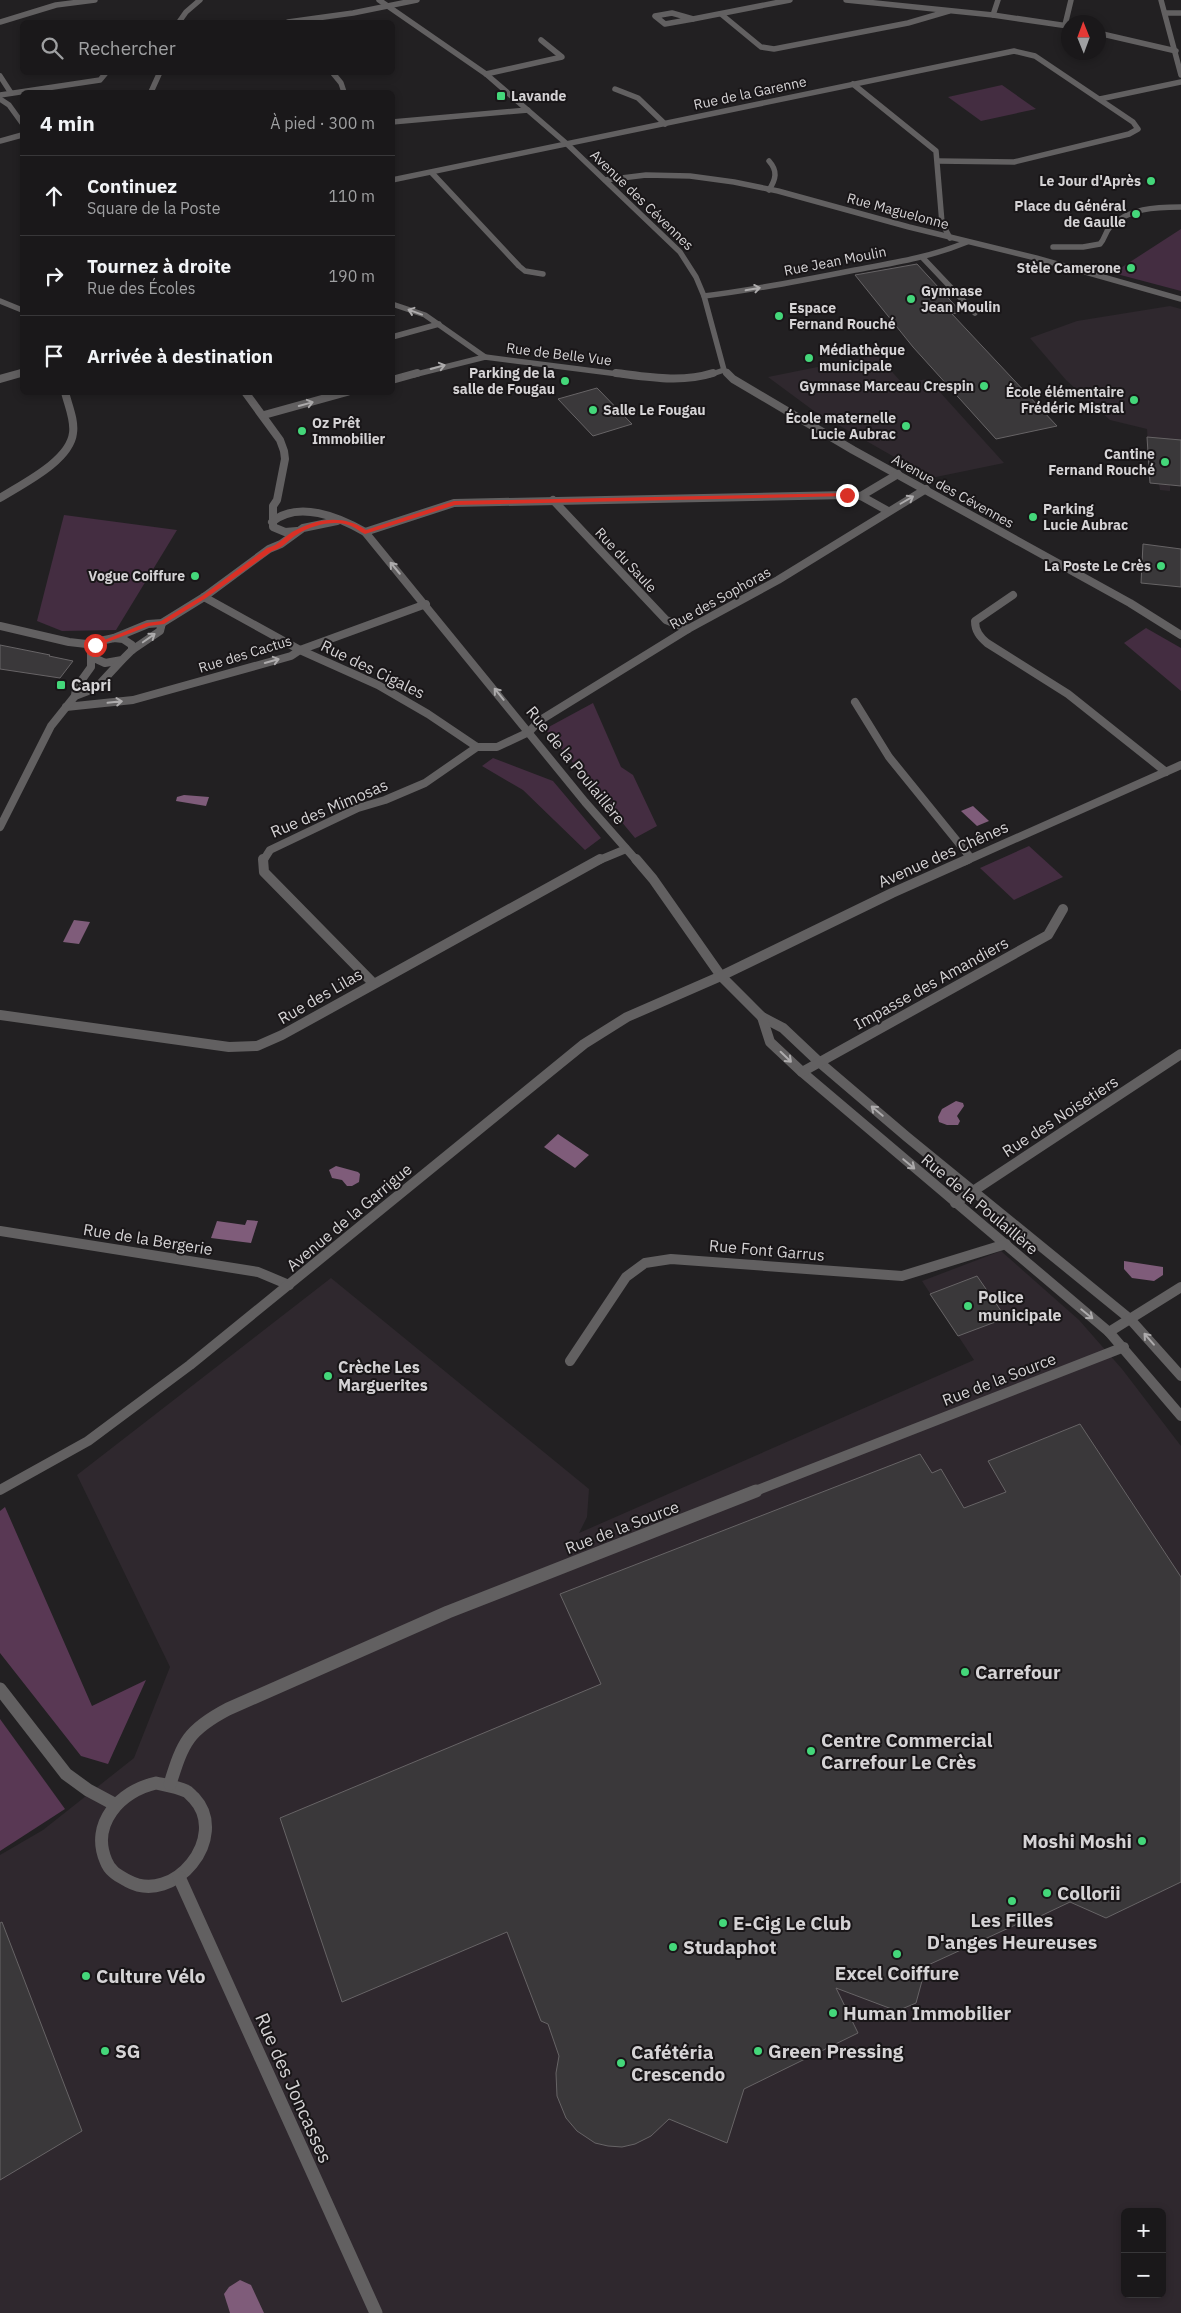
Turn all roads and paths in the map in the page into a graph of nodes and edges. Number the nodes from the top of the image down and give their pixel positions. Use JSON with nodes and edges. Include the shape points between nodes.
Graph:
{"nodes":[{"id":1,"x":95,"y":0,"type":"edge"},
{"id":2,"x":200,"y":0,"type":"edge"},
{"id":3,"x":379,"y":0,"type":"edge"},
{"id":4,"x":417,"y":0,"type":"edge"},
{"id":5,"x":790,"y":0,"type":"edge"},
{"id":6,"x":846,"y":0,"type":"edge"},
{"id":7,"x":998,"y":0,"type":"edge"},
{"id":8,"x":1071,"y":0,"type":"edge"},
{"id":9,"x":1160,"y":0,"type":"edge"},
{"id":10,"x":388,"y":6,"type":"junction"},
{"id":11,"x":949,"y":11,"type":"junction"},
{"id":12,"x":1165,"y":13,"type":"junction"},
{"id":13,"x":1181,"y":13,"type":"edge"},
{"id":14,"x":721,"y":14,"type":"junction"},
{"id":15,"x":993,"y":14,"type":"junction"},
{"id":16,"x":1069,"y":15,"type":"edge"},
{"id":17,"x":694,"y":19,"type":"junction"},
{"id":18,"x":180,"y":20,"type":"edge"},
{"id":19,"x":300,"y":20,"type":"edge"},
{"id":20,"x":0,"y":22,"type":"edge"},
{"id":21,"x":1061,"y":24,"type":"edge"},
{"id":22,"x":1106,"y":35,"type":"edge"},
{"id":23,"x":541,"y":40,"type":"dead end"},
{"id":24,"x":1176,"y":51,"type":"junction"},
{"id":25,"x":486,"y":74,"type":"junction"},
{"id":26,"x":104,"y":75,"type":"edge"},
{"id":27,"x":159,"y":75,"type":"edge"},
{"id":28,"x":334,"y":75,"type":"edge"},
{"id":29,"x":1181,"y":75,"type":"edge"},
{"id":30,"x":0,"y":76,"type":"edge"},
{"id":31,"x":1181,"y":82,"type":"edge"},
{"id":32,"x":853,"y":84,"type":"junction"},
{"id":33,"x":71,"y":85,"type":"junction"},
{"id":34,"x":615,"y":89,"type":"dead end"},
{"id":35,"x":38,"y":90,"type":"edge"},
{"id":36,"x":72,"y":90,"type":"edge"},
{"id":37,"x":153,"y":90,"type":"edge"},
{"id":38,"x":343,"y":90,"type":"edge"},
{"id":39,"x":20,"y":93,"type":"edge"},
{"id":40,"x":11,"y":94,"type":"junction"},
{"id":41,"x":0,"y":97,"type":"edge"},
{"id":42,"x":1100,"y":99,"type":"junction"},
{"id":43,"x":528,"y":110,"type":"junction"},
{"id":44,"x":20,"y":120,"type":"edge"},
{"id":45,"x":395,"y":122,"type":"edge"},
{"id":46,"x":666,"y":124,"type":"junction"},
{"id":47,"x":20,"y":135,"type":"edge"},
{"id":48,"x":0,"y":140,"type":"edge"},
{"id":49,"x":567,"y":144,"type":"junction"},
{"id":50,"x":938,"y":161,"type":"junction"},
{"id":51,"x":769,"y":162,"type":"dead end"},
{"id":52,"x":432,"y":173,"type":"junction"},
{"id":53,"x":395,"y":179,"type":"edge"},
{"id":54,"x":605,"y":180,"type":"junction"},
{"id":55,"x":769,"y":190,"type":"junction"},
{"id":56,"x":1181,"y":207,"type":"edge"},
{"id":57,"x":950,"y":238,"type":"junction"},
{"id":58,"x":967,"y":242,"type":"junction"},
{"id":59,"x":1053,"y":247,"type":"dead end"},
{"id":60,"x":922,"y":256,"type":"junction"},
{"id":61,"x":543,"y":274,"type":"dead end"},
{"id":62,"x":704,"y":296,"type":"junction"},
{"id":63,"x":1181,"y":299,"type":"edge"},
{"id":64,"x":0,"y":301,"type":"edge"},
{"id":65,"x":395,"y":305,"type":"edge"},
{"id":66,"x":20,"y":309,"type":"edge"},
{"id":67,"x":974,"y":313,"type":"dead end"},
{"id":68,"x":439,"y":324,"type":"junction"},
{"id":69,"x":395,"y":336,"type":"edge"},
{"id":70,"x":484,"y":357,"type":"junction"},
{"id":71,"x":724,"y":370,"type":"junction"},
{"id":72,"x":20,"y":374,"type":"edge"},
{"id":73,"x":0,"y":379,"type":"edge"},
{"id":74,"x":395,"y":379,"type":"edge"},
{"id":75,"x":66,"y":395,"type":"edge"},
{"id":76,"x":248,"y":395,"type":"edge"},
{"id":77,"x":337,"y":395,"type":"edge"},
{"id":78,"x":264,"y":416,"type":"junction"},
{"id":79,"x":898,"y":474,"type":"junction"},
{"id":80,"x":926,"y":490,"type":"junction"},
{"id":81,"x":861,"y":496,"type":"junction"},
{"id":82,"x":0,"y":498,"type":"edge"},
{"id":83,"x":277,"y":500,"type":"junction"},
{"id":84,"x":553,"y":500,"type":"junction"},
{"id":85,"x":888,"y":511,"type":"junction"},
{"id":86,"x":295,"y":512,"type":"junction"},
{"id":87,"x":338,"y":520,"type":"junction"},
{"id":88,"x":272,"y":522,"type":"junction"},
{"id":89,"x":306,"y":527,"type":"junction"},
{"id":90,"x":278,"y":531,"type":"junction"},
{"id":91,"x":297,"y":531,"type":"junction"},
{"id":92,"x":365,"y":532,"type":"junction"},
{"id":93,"x":269,"y":549,"type":"junction"},
{"id":94,"x":1012,"y":595,"type":"dead end"},
{"id":95,"x":204,"y":597,"type":"junction"},
{"id":96,"x":426,"y":604,"type":"junction"},
{"id":97,"x":162,"y":623,"type":"junction"},
{"id":98,"x":0,"y":626,"type":"edge"},
{"id":99,"x":688,"y":629,"type":"junction"},
{"id":100,"x":1181,"y":635,"type":"edge"},
{"id":101,"x":114,"y":638,"type":"junction"},
{"id":102,"x":95,"y":645,"type":"junction"},
{"id":103,"x":132,"y":650,"type":"junction"},
{"id":104,"x":300,"y":650,"type":"junction"},
{"id":105,"x":92,"y":657,"type":"junction"},
{"id":106,"x":122,"y":660,"type":"junction"},
{"id":107,"x":76,"y":696,"type":"junction"},
{"id":108,"x":855,"y":702,"type":"dead end"},
{"id":109,"x":66,"y":707,"type":"junction"},
{"id":110,"x":529,"y":732,"type":"junction"},
{"id":111,"x":477,"y":747,"type":"junction"},
{"id":112,"x":1181,"y":765,"type":"edge"},
{"id":113,"x":1166,"y":772,"type":"junction"},
{"id":114,"x":0,"y":826,"type":"edge"},
{"id":115,"x":626,"y":849,"type":"junction"},
{"id":116,"x":970,"y":857,"type":"junction"},
{"id":117,"x":1063,"y":909,"type":"dead end"},
{"id":118,"x":721,"y":976,"type":"junction"},
{"id":119,"x":373,"y":983,"type":"junction"},
{"id":120,"x":0,"y":1015,"type":"edge"},
{"id":121,"x":762,"y":1017,"type":"junction"},
{"id":122,"x":1181,"y":1054,"type":"edge"},
{"id":123,"x":819,"y":1062,"type":"junction"},
{"id":124,"x":802,"y":1072,"type":"junction"},
{"id":125,"x":974,"y":1190,"type":"junction"},
{"id":126,"x":955,"y":1203,"type":"junction"},
{"id":127,"x":0,"y":1231,"type":"edge"},
{"id":128,"x":1006,"y":1244,"type":"junction"},
{"id":129,"x":290,"y":1285,"type":"junction"},
{"id":130,"x":1181,"y":1287,"type":"edge"},
{"id":131,"x":1130,"y":1319,"type":"junction"},
{"id":132,"x":1109,"y":1332,"type":"junction"},
{"id":133,"x":1124,"y":1347,"type":"junction"},
{"id":134,"x":570,"y":1361,"type":"dead end"},
{"id":135,"x":1181,"y":1376,"type":"edge"},
{"id":136,"x":1181,"y":1416,"type":"edge"},
{"id":137,"x":0,"y":1490,"type":"edge"},
{"id":138,"x":0,"y":1689,"type":"edge"},
{"id":139,"x":170,"y":1784,"type":"junction"},
{"id":140,"x":116,"y":1805,"type":"junction"},
{"id":141,"x":179,"y":1877,"type":"junction"},
{"id":142,"x":376,"y":2313,"type":"edge"}],
"edges":[{"from":1,"to":20,"type":"street","via":[[56,5]]},
{"from":2,"to":18,"type":"street"},
{"from":3,"to":10,"type":"street","name":"Avenue des Cévennes"},
{"from":4,"to":10,"type":"street"},
{"from":5,"to":14,"type":"street"},
{"from":6,"to":11,"type":"street"},
{"from":7,"to":15,"type":"street"},
{"from":8,"to":16,"type":"street"},
{"from":9,"to":12,"type":"street"},
{"from":10,"to":19,"type":"street"},
{"from":10,"to":25,"type":"street","name":"Avenue des Cévennes"},
{"from":11,"to":14,"type":"street","via":[[908,23],[774,49],[761,47]]},
{"from":11,"to":15,"type":"street"},
{"from":12,"to":13,"type":"street"},
{"from":12,"to":24,"type":"street"},
{"from":14,"to":17,"type":"street"},
{"from":15,"to":21,"type":"street"},
{"from":17,"to":17,"type":"street","via":[[672,13],[655,16],[665,24]]},
{"from":22,"to":24,"type":"street"},
{"from":23,"to":25,"type":"street","via":[[562,57]]},
{"from":24,"to":29,"type":"street"},
{"from":25,"to":43,"type":"street","name":"Avenue des Cévennes"},
{"from":26,"to":33,"type":"street","via":[[100,80]]},
{"from":27,"to":37,"type":"street"},
{"from":28,"to":38,"type":"street"},
{"from":30,"to":40,"type":"street"},
{"from":31,"to":42,"type":"street"},
{"from":32,"to":42,"type":"street","name":"Rue de la Garenne","via":[[1022,51],[1035,56]]},
{"from":32,"to":46,"type":"street","name":"Rue de la Garenne"},
{"from":32,"to":50,"type":"street","via":[[935,150]]},
{"from":33,"to":35,"type":"street"},
{"from":33,"to":36,"type":"street"},
{"from":34,"to":46,"type":"street","via":[[638,98]]},
{"from":39,"to":40,"type":"street"},
{"from":40,"to":41,"type":"street"},
{"from":41,"to":44,"type":"street"},
{"from":42,"to":50,"type":"street","name":"Rue de la Garenne","via":[[1138,129],[1129,134],[1014,162]]},
{"from":43,"to":45,"type":"street"},
{"from":43,"to":49,"type":"street","name":"Avenue des Cévennes"},
{"from":46,"to":49,"type":"street","name":"Rue de la Garenne"},
{"from":47,"to":48,"type":"street"},
{"from":49,"to":52,"type":"street","name":"Rue de la Garenne"},
{"from":49,"to":54,"type":"street","name":"Avenue des Cévennes"},
{"from":50,"to":57,"type":"street","via":[[942,223]]},
{"from":51,"to":55,"type":"street","via":[[776,168]]},
{"from":52,"to":53,"type":"street","name":"Rue de la Garenne"},
{"from":52,"to":61,"type":"street","via":[[519,266],[526,271]]},
{"from":54,"to":55,"type":"street","name":"Rue Maguelonne","via":[[654,174],[701,178]]},
{"from":54,"to":62,"type":"street","name":"Avenue des Cévennes","via":[[680,252]]},
{"from":55,"to":57,"type":"street","name":"Rue Maguelonne"},
{"from":56,"to":59,"type":"street","via":[[1149,207],[1124,214],[1105,232],[1101,244]]},
{"from":57,"to":58,"type":"street","name":"Rue Maguelonne"},
{"from":58,"to":60,"type":"street","name":"Rue Jean Moulin"},
{"from":58,"to":63,"type":"street","name":"Rue Maguelonne"},
{"from":62,"to":60,"type":"street","name":"Rue Jean Moulin","one_way":true,"via":[[795,282]]},
{"from":60,"to":67,"type":"street"},
{"from":62,"to":71,"type":"street","name":"Avenue des Cévennes"},
{"from":64,"to":66,"type":"street"},
{"from":68,"to":65,"type":"street","one_way":true,"via":[[425,315]]},
{"from":68,"to":69,"type":"street"},
{"from":68,"to":70,"type":"street"},
{"from":70,"to":71,"type":"street","name":"Rue de Belle Vue","via":[[670,380],[695,379]]},
{"from":74,"to":70,"type":"street","name":"Rue de Belle Vue","one_way":true},
{"from":71,"to":79,"type":"street","name":"Avenue des Cévennes","via":[[733,380]]},
{"from":72,"to":73,"type":"street"},
{"from":75,"to":82,"type":"street","via":[[73,428],[72,440],[61,457]]},
{"from":76,"to":78,"type":"street"},
{"from":78,"to":77,"type":"street","one_way":true},
{"from":78,"to":83,"type":"street","via":[[284,451]]},
{"from":79,"to":80,"type":"street","name":"Avenue des Cévennes"},
{"from":79,"to":81,"type":"street"},
{"from":85,"to":80,"type":"street","name":"Rue des Sophoras","one_way":true},
{"from":80,"to":100,"type":"street","name":"Avenue des Cévennes","via":[[1130,603]]},
{"from":81,"to":84,"type":"street"},
{"from":81,"to":85,"type":"street"},
{"from":83,"to":86,"type":"street"},
{"from":83,"to":88,"type":"street","via":[[273,506]]},
{"from":84,"to":92,"type":"street","via":[[454,503]]},
{"from":84,"to":99,"type":"street","name":"Rue du Saule","via":[[666,620]]},
{"from":85,"to":99,"type":"street","name":"Rue des Sophoras","via":[[778,580]]},
{"from":86,"to":87,"type":"street","via":[[332,516]]},
{"from":86,"to":88,"type":"street","via":[[276,517]]},
{"from":86,"to":89,"type":"street","via":[[308,518]]},
{"from":87,"to":89,"type":"street"},
{"from":87,"to":92,"type":"street"},
{"from":88,"to":90,"type":"street"},
{"from":89,"to":91,"type":"street"},
{"from":90,"to":91,"type":"street"},
{"from":90,"to":93,"type":"street"},
{"from":91,"to":93,"type":"street","via":[[279,547]]},
{"from":96,"to":92,"type":"street","name":"Rue de la Poulaillère","one_way":true},
{"from":93,"to":95,"type":"street"},
{"from":94,"to":113,"type":"street","via":[[975,621],[980,637],[1068,694]]},
{"from":95,"to":97,"type":"street"},
{"from":95,"to":104,"type":"street","name":"Rue des Cigales"},
{"from":96,"to":104,"type":"street","name":"Rue des Cactus"},
{"from":110,"to":96,"type":"street","name":"Rue de la Poulaillère","one_way":true},
{"from":97,"to":101,"type":"street","via":[[148,624]]},
{"from":103,"to":97,"type":"street","one_way":true,"via":[[160,631]]},
{"from":98,"to":102,"type":"street"},
{"from":99,"to":110,"type":"street","name":"Rue des Sophoras","via":[[539,721]]},
{"from":101,"to":102,"type":"street"},
{"from":101,"to":103,"type":"street","via":[[128,642]]},
{"from":102,"to":105,"type":"street"},
{"from":103,"to":106,"type":"street"},
{"from":109,"to":104,"type":"street","name":"Rue des Cactus","one_way":true,"via":[[133,700],[291,656]]},
{"from":104,"to":111,"type":"street","name":"Rue des Cigales","via":[[378,684]]},
{"from":105,"to":106,"type":"street","via":[[105,663]]},
{"from":105,"to":107,"type":"street","via":[[91,667],[76,688]]},
{"from":106,"to":107,"type":"street","via":[[95,689]]},
{"from":107,"to":109,"type":"street"},
{"from":108,"to":116,"type":"street","via":[[889,757]]},
{"from":109,"to":114,"type":"street","via":[[51,726]]},
{"from":110,"to":111,"type":"street","via":[[497,746]]},
{"from":110,"to":115,"type":"street","name":"Rue de la Poulaillère"},
{"from":111,"to":119,"type":"street","name":"Rue des Mimosas","via":[[425,783],[358,808],[270,850],[263,860],[264,872]]},
{"from":112,"to":113,"type":"street","name":"Avenue des Chênes"},
{"from":113,"to":116,"type":"street","name":"Avenue des Chênes"},
{"from":115,"to":118,"type":"street","name":"Rue de la Poulaillère","via":[[652,879]]},
{"from":115,"to":119,"type":"street","name":"Rue des Lilas","via":[[593,862]]},
{"from":116,"to":118,"type":"street","name":"Avenue des Chênes"},
{"from":117,"to":123,"type":"street","name":"Impasse des Amandiers","via":[[1048,935]]},
{"from":118,"to":121,"type":"street","name":"Rue de la Poulaillère"},
{"from":118,"to":129,"type":"street","name":"Avenue de la Garrigue","via":[[627,1017],[584,1044]]},
{"from":119,"to":120,"type":"street","name":"Rue des Lilas","via":[[282,1035],[249,1047],[229,1047]]},
{"from":121,"to":123,"type":"street","name":"Rue de la Poulaillère","via":[[783,1028]]},
{"from":121,"to":124,"type":"street","name":"Rue de la Poulaillère","one_way":true,"via":[[770,1042]]},
{"from":122,"to":125,"type":"street","name":"Rue des Noisetiers"},
{"from":123,"to":124,"type":"street","name":"Impasse des Amandiers"},
{"from":125,"to":123,"type":"street","name":"Rue de la Poulaillère","one_way":true},
{"from":124,"to":126,"type":"street","name":"Rue de la Poulaillère","one_way":true},
{"from":125,"to":126,"type":"street","name":"Rue des Noisetiers"},
{"from":125,"to":131,"type":"street","name":"Rue de la Poulaillère"},
{"from":126,"to":128,"type":"street","name":"Rue de la Poulaillère"},
{"from":127,"to":129,"type":"street","name":"Rue de la Bergerie","via":[[258,1272]]},
{"from":128,"to":132,"type":"street","name":"Rue de la Poulaillère","one_way":true},
{"from":128,"to":134,"type":"street","name":"Rue Font Garrus","via":[[902,1276],[671,1259],[645,1263],[626,1276]]},
{"from":129,"to":137,"type":"street","name":"Avenue de la Garrigue","via":[[88,1441]]},
{"from":130,"to":131,"type":"street"},
{"from":131,"to":132,"type":"street"},
{"from":135,"to":131,"type":"street","name":"Rue de la Poulaillère","one_way":true},
{"from":132,"to":133,"type":"street","name":"Rue de la Poulaillère"},
{"from":133,"to":136,"type":"street","name":"Rue de la Poulaillère"},
{"from":133,"to":139,"type":"street","name":"Rue de la Source","via":[[448,1612],[228,1708],[203,1721],[190,1733],[181,1749]]},
{"from":138,"to":140,"type":"street","via":[[66,1774]]},
{"from":139,"to":140,"type":"street","via":[[141,1787]]},
{"from":139,"to":141,"type":"street","via":[[184,1788],[196,1797],[207,1824],[200,1854]]},
{"from":140,"to":141,"type":"street","via":[[103,1828],[104,1856],[110,1870],[122,1881],[135,1886],[165,1884]]},
{"from":141,"to":142,"type":"street","name":"Rue des Joncasses"}]}
